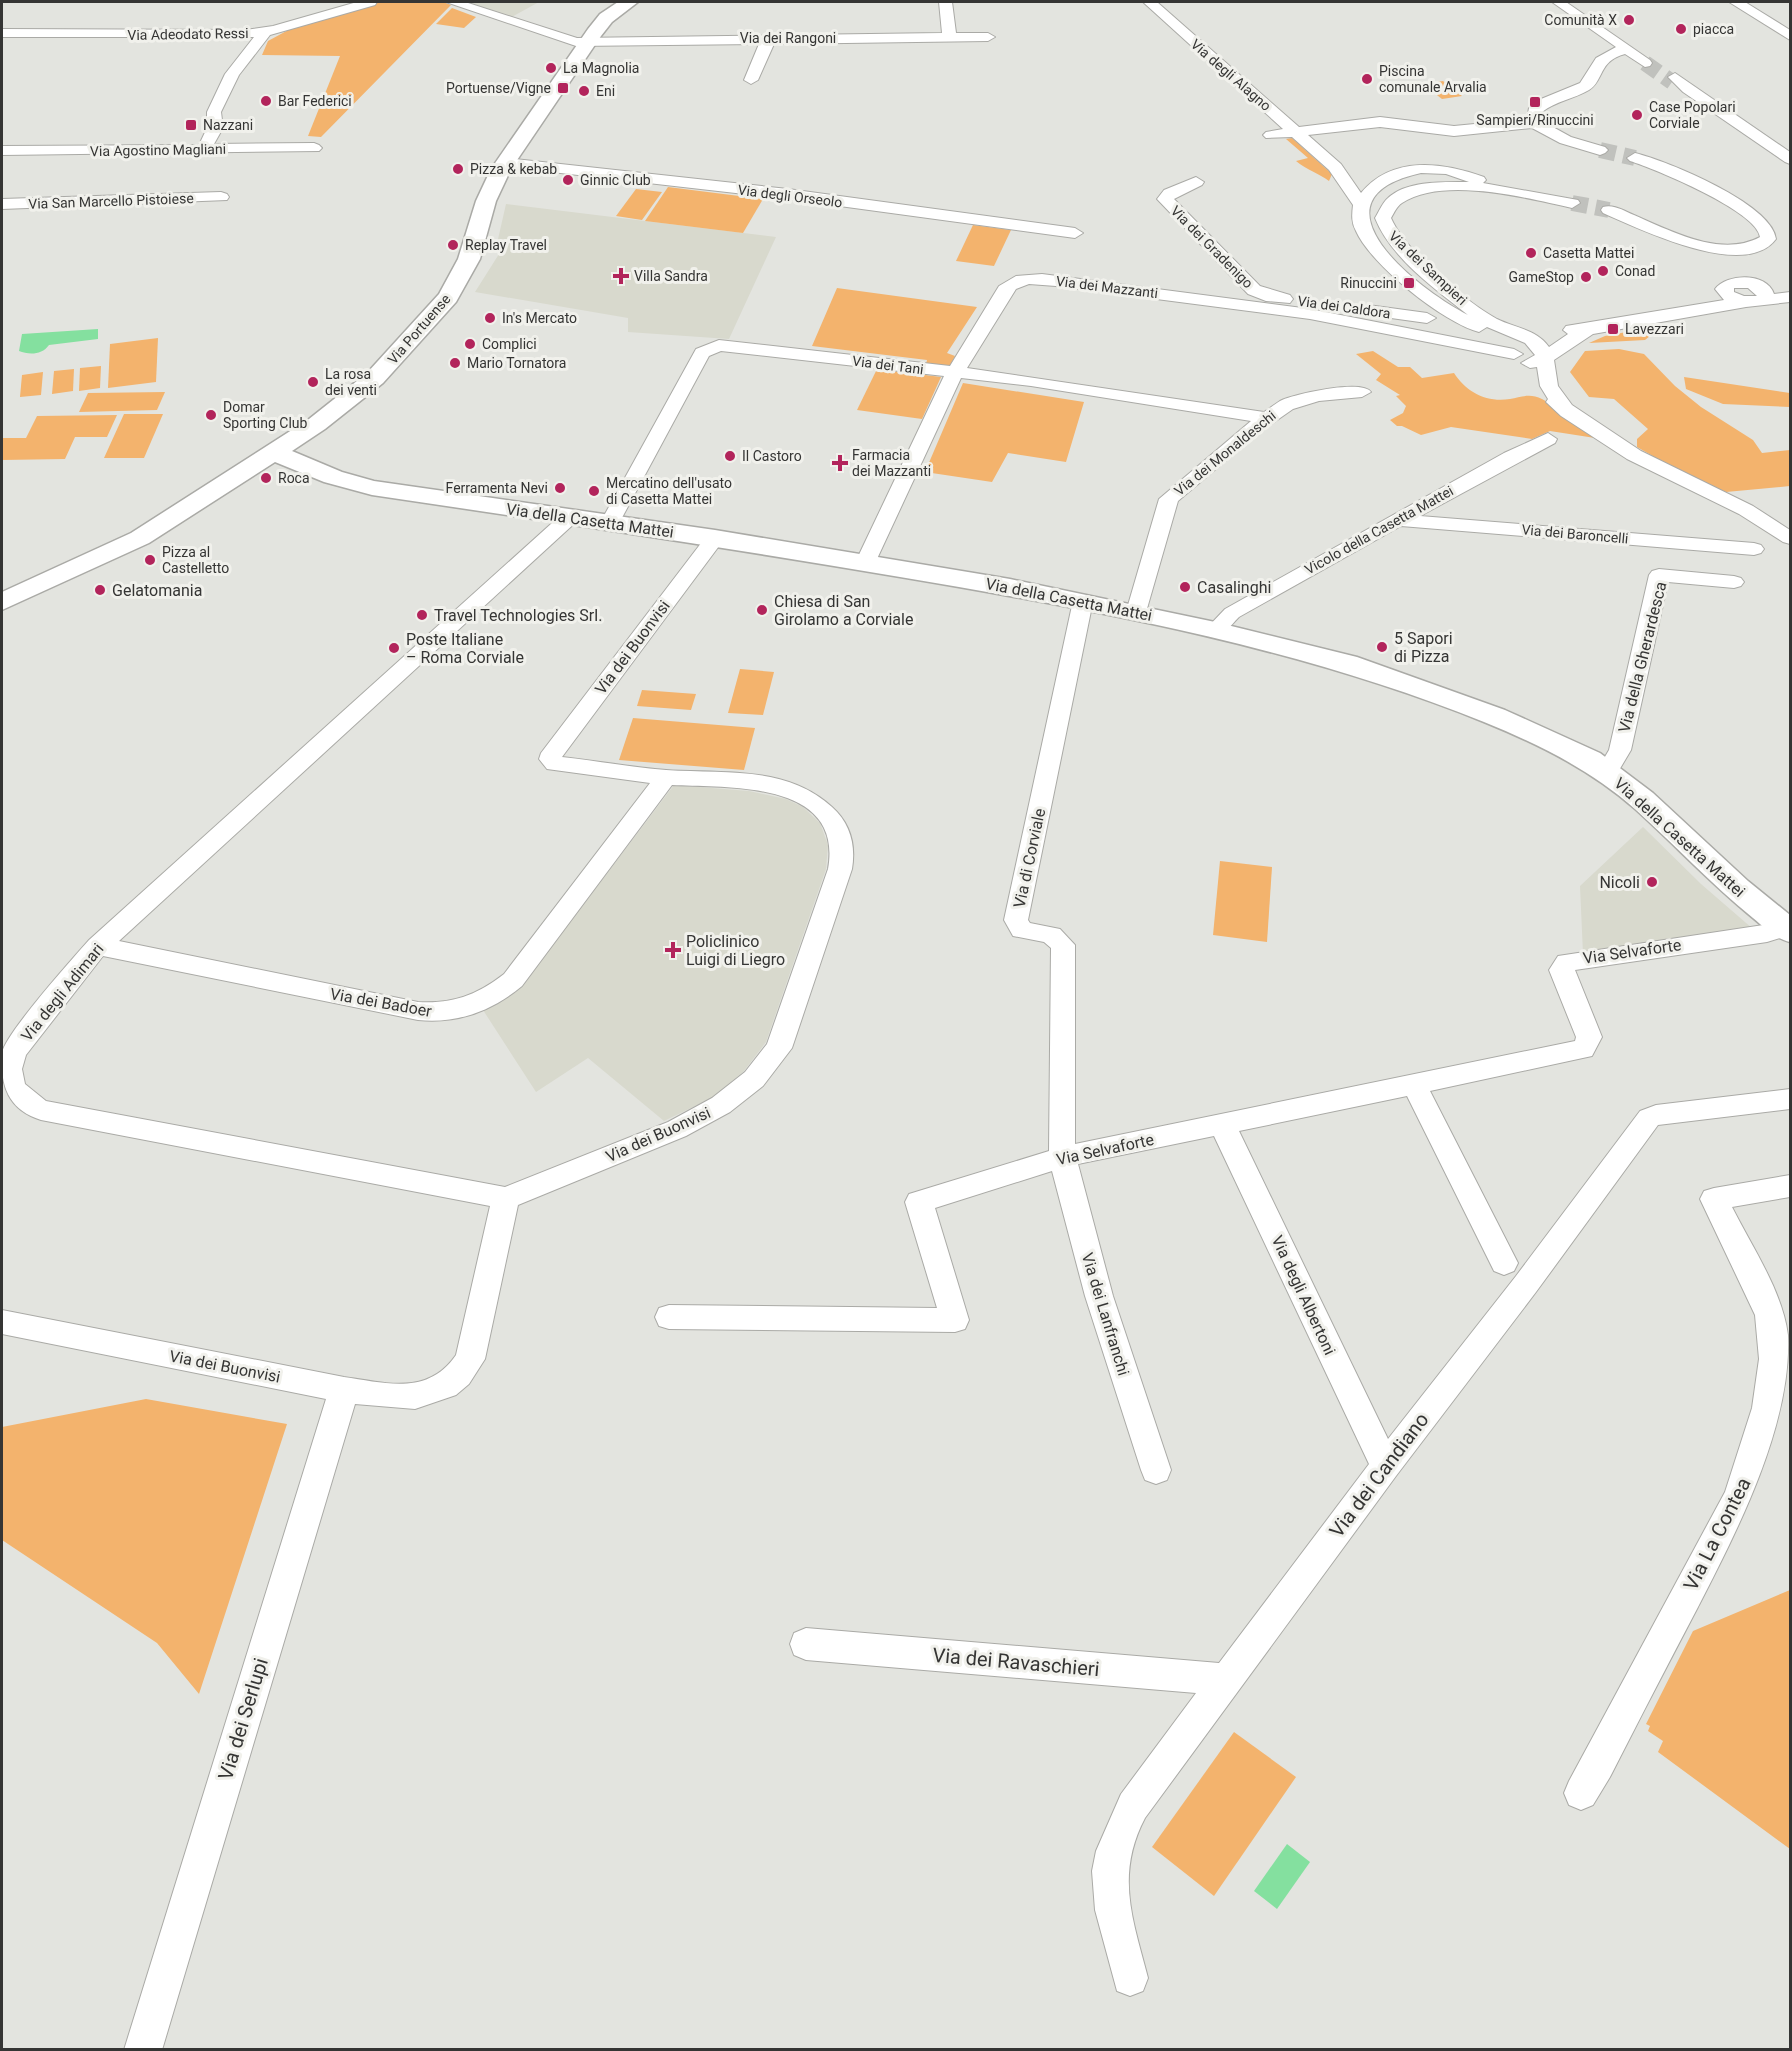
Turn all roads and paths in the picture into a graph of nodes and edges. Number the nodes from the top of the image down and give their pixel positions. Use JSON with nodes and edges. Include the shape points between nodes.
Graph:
{"nodes":[{"id":1,"x":370,"y":2,"type":"edge"},
{"id":2,"x":453,"y":2,"type":"edge"},
{"id":3,"x":629,"y":2,"type":"edge"},
{"id":4,"x":946,"y":2,"type":"edge"},
{"id":5,"x":1149,"y":2,"type":"edge"},
{"id":6,"x":1558,"y":2,"type":"edge"},
{"id":7,"x":1736,"y":2,"type":"edge"},
{"id":8,"x":265,"y":32,"type":"junction"},
{"id":9,"x":2,"y":33,"type":"edge"},
{"id":10,"x":1786,"y":33,"type":"edge"},
{"id":11,"x":949,"y":37,"type":"junction"},
{"id":12,"x":988,"y":37,"type":"dead end"},
{"id":13,"x":769,"y":38,"type":"junction"},
{"id":14,"x":587,"y":42,"type":"junction"},
{"id":15,"x":1630,"y":51,"type":"junction"},
{"id":16,"x":1646,"y":61,"type":"tunnel mouth"},
{"id":17,"x":751,"y":80,"type":"dead end"},
{"id":18,"x":1673,"y":80,"type":"tunnel mouth"},
{"id":19,"x":1535,"y":123,"type":"junction"},
{"id":20,"x":1295,"y":131,"type":"junction"},
{"id":21,"x":1271,"y":135,"type":"dead end"},
{"id":22,"x":314,"y":148,"type":"dead end"},
{"id":23,"x":204,"y":149,"type":"junction"},
{"id":24,"x":1599,"y":150,"type":"tunnel mouth"},
{"id":25,"x":2,"y":151,"type":"edge"},
{"id":26,"x":1635,"y":158,"type":"tunnel mouth"},
{"id":27,"x":1791,"y":159,"type":"edge"},
{"id":28,"x":505,"y":163,"type":"junction"},
{"id":29,"x":1335,"y":167,"type":"junction"},
{"id":30,"x":1419,"y":168,"type":"junction"},
{"id":31,"x":1396,"y":175,"type":"junction"},
{"id":32,"x":1196,"y":182,"type":"dead end"},
{"id":33,"x":1424,"y":189,"type":"junction"},
{"id":34,"x":1513,"y":191,"type":"junction"},
{"id":35,"x":221,"y":197,"type":"dead end"},
{"id":36,"x":1572,"y":203,"type":"tunnel mouth"},
{"id":37,"x":2,"y":204,"type":"edge"},
{"id":38,"x":1361,"y":204,"type":"junction"},
{"id":39,"x":1609,"y":210,"type":"tunnel mouth"},
{"id":40,"x":1075,"y":233,"type":"dead end"},
{"id":41,"x":1791,"y":288,"type":"edge"},
{"id":42,"x":1761,"y":292,"type":"junction"},
{"id":43,"x":1261,"y":294,"type":"joint"},
{"id":44,"x":1725,"y":294,"type":"junction"},
{"id":45,"x":1791,"y":297,"type":"edge"},
{"id":46,"x":1744,"y":302,"type":"junction"},
{"id":47,"x":1447,"y":311,"type":"junction"},
{"id":48,"x":1687,"y":312,"type":"junction"},
{"id":49,"x":1427,"y":318,"type":"junction"},
{"id":50,"x":1480,"y":327,"type":"junction"},
{"id":51,"x":1588,"y":330,"type":"junction"},
{"id":52,"x":1521,"y":335,"type":"junction"},
{"id":53,"x":1514,"y":354,"type":"junction"},
{"id":54,"x":1545,"y":359,"type":"junction"},
{"id":55,"x":956,"y":373,"type":"junction"},
{"id":56,"x":1362,"y":392,"type":"dead end"},
{"id":57,"x":1568,"y":412,"type":"junction"},
{"id":58,"x":1267,"y":418,"type":"junction"},
{"id":59,"x":1548,"y":440,"type":"dead end"},
{"id":60,"x":273,"y":452,"type":"junction"},
{"id":61,"x":569,"y":518,"type":"junction"},
{"id":62,"x":1396,"y":520,"type":"junction"},
{"id":63,"x":610,"y":523,"type":"junction"},
{"id":64,"x":715,"y":538,"type":"junction"},
{"id":65,"x":1791,"y":538,"type":"edge"},
{"id":66,"x":1754,"y":549,"type":"dead end"},
{"id":67,"x":866,"y":561,"type":"junction"},
{"id":68,"x":1734,"y":582,"type":"dead end"},
{"id":69,"x":1083,"y":601,"type":"junction"},
{"id":70,"x":2,"y":602,"type":"edge"},
{"id":71,"x":1136,"y":612,"type":"junction"},
{"id":72,"x":1215,"y":630,"type":"junction"},
{"id":73,"x":1607,"y":772,"type":"junction"},
{"id":74,"x":666,"y":777,"type":"junction"},
{"id":75,"x":1788,"y":930,"type":"edge"},
{"id":76,"x":98,"y":946,"type":"junction"},
{"id":77,"x":1414,"y":1084,"type":"junction"},
{"id":78,"x":1791,"y":1099,"type":"edge"},
{"id":79,"x":1222,"y":1124,"type":"junction"},
{"id":80,"x":1062,"y":1157,"type":"junction"},
{"id":81,"x":1791,"y":1186,"type":"edge"},
{"id":82,"x":506,"y":1197,"type":"junction"},
{"id":83,"x":1504,"y":1263,"type":"dead end"},
{"id":84,"x":669,"y":1317,"type":"dead end"},
{"id":85,"x":2,"y":1322,"type":"edge"},
{"id":86,"x":344,"y":1390,"type":"junction"},
{"id":87,"x":1385,"y":1466,"type":"junction"},
{"id":88,"x":1156,"y":1470,"type":"dead end"},
{"id":89,"x":806,"y":1644,"type":"dead end"},
{"id":90,"x":1226,"y":1680,"type":"junction"},
{"id":91,"x":1581,"y":1793,"type":"dead end"},
{"id":92,"x":1130,"y":1978,"type":"dead end"},
{"id":93,"x":143,"y":2049,"type":"edge"}],
"edges":[{"from":1,"to":8,"type":"street","name":"Via Adeodato Ressi"},
{"from":2,"to":14,"type":"street","name":"Via dei Rangoni","via":[[564,39]]},
{"from":3,"to":14,"type":"main road","name":"Via Portuense","via":[[606,18]]},
{"from":4,"to":11,"type":"street"},
{"from":5,"to":20,"type":"street","name":"Via degli Alagno"},
{"from":6,"to":15,"type":"street"},
{"from":7,"to":10,"type":"street"},
{"from":8,"to":9,"type":"street","name":"Via Adeodato Ressi"},
{"from":8,"to":23,"type":"street","via":[[232,74],[214,112],[215,128]]},
{"from":11,"to":12,"type":"street","name":"Via dei Rangoni"},
{"from":11,"to":13,"type":"street","name":"Via dei Rangoni"},
{"from":13,"to":14,"type":"street","name":"Via dei Rangoni"},
{"from":13,"to":17,"type":"street"},
{"from":14,"to":28,"type":"main road","name":"Via Portuense"},
{"from":15,"to":16,"type":"street"},
{"from":15,"to":19,"type":"street","via":[[1610,52],[1599,60],[1586,86],[1533,111]]},
{"from":18,"to":27,"type":"street"},
{"from":19,"to":20,"type":"street","via":[[1454,131],[1374,122]]},
{"from":19,"to":24,"type":"street","via":[[1557,137]]},
{"from":20,"to":21,"type":"street","name":"Via degli Alagno"},
{"from":20,"to":29,"type":"street"},
{"from":22,"to":23,"type":"street","name":"Via Agostino Magliani"},
{"from":23,"to":25,"type":"street","name":"Via Agostino Magliani"},
{"from":26,"to":39,"type":"street","via":[[1668,167],[1705,185],[1761,222],[1768,239],[1744,250],[1712,248]]},
{"from":28,"to":40,"type":"street","name":"Via degli Orseolo","via":[[788,194]]},
{"from":28,"to":60,"type":"main road","name":"Via Portuense","via":[[493,184],[466,267],[438,310],[365,388]]},
{"from":29,"to":31,"type":"street","via":[[1361,176]]},
{"from":29,"to":38,"type":"street"},
{"from":30,"to":31,"type":"street"},
{"from":30,"to":33,"type":"street","via":[[1436,172],[1442,178]]},
{"from":30,"to":34,"type":"street","name":"Via dei Sampieri","via":[[1447,169]]},
{"from":31,"to":38,"type":"street","via":[[1376,186]]},
{"from":32,"to":43,"type":"street","name":"Via dei Gradenigo","via":[[1170,193],[1165,200]]},
{"from":33,"to":34,"type":"street","name":"Via dei Sampieri","via":[[1466,186]]},
{"from":33,"to":52,"type":"street","name":"Via dei Sampieri","via":[[1404,195],[1388,207],[1383,218],[1388,231],[1478,314]]},
{"from":34,"to":36,"type":"street","name":"Via dei Sampieri"},
{"from":35,"to":37,"type":"street","name":"Via San Marcello Pistoiese"},
{"from":38,"to":47,"type":"street","via":[[1363,230],[1373,244]]},
{"from":41,"to":42,"type":"street"},
{"from":42,"to":44,"type":"street","via":[[1745,282],[1724,286]]},
{"from":42,"to":45,"type":"street"},
{"from":42,"to":46,"type":"street","via":[[1756,302]]},
{"from":43,"to":49,"type":"street","name":"Via dei Caldora"},
{"from":44,"to":46,"type":"street"},
{"from":44,"to":48,"type":"street"},
{"from":46,"to":48,"type":"street"},
{"from":47,"to":49,"type":"street","name":"Via dei Caldora","via":[[1440,317]]},
{"from":47,"to":50,"type":"street"},
{"from":48,"to":51,"type":"street"},
{"from":49,"to":50,"type":"street","name":"Via dei Caldora"},
{"from":50,"to":53,"type":"street"},
{"from":51,"to":52,"type":"street"},
{"from":51,"to":54,"type":"street","via":[[1563,343]]},
{"from":52,"to":54,"type":"street","name":"Via dei Sampieri","via":[[1538,345]]},
{"from":53,"to":54,"type":"street","name":"Via dei Mazzanti","via":[[1529,363]]},
{"from":53,"to":55,"type":"street","name":"Via dei Mazzanti","via":[[1310,314],[1030,278],[1006,288]]},
{"from":53,"to":57,"type":"street","via":[[1540,388]]},
{"from":54,"to":57,"type":"street","via":[[1552,392]]},
{"from":55,"to":58,"type":"street","name":"Via dei Tani","via":[[1069,386]]},
{"from":55,"to":63,"type":"street","name":"Via dei Tani","via":[[730,345],[711,347],[702,353]]},
{"from":55,"to":67,"type":"street","name":"Via dei Mazzanti"},
{"from":56,"to":58,"type":"street","name":"Via dei Monaldeschi","via":[[1302,399]]},
{"from":57,"to":65,"type":"street","via":[[1634,455],[1746,510]]},
{"from":58,"to":71,"type":"street","name":"Via dei Monaldeschi","via":[[1169,499]]},
{"from":59,"to":62,"type":"street","name":"Vicolo della Casetta Mattei"},
{"from":60,"to":61,"type":"main road","name":"Via della Casetta Mattei","via":[[362,485]]},
{"from":60,"to":70,"type":"main road","name":"Via Portuense","via":[[123,548]]},
{"from":61,"to":63,"type":"main road","name":"Via della Casetta Mattei"},
{"from":61,"to":76,"type":"street","name":"Via degli Adimari"},
{"from":62,"to":66,"type":"street","name":"Via dei Baroncelli"},
{"from":62,"to":72,"type":"street","name":"Vicolo della Casetta Mattei","via":[[1232,613]]},
{"from":63,"to":64,"type":"main road","name":"Via della Casetta Mattei"},
{"from":64,"to":67,"type":"main road","name":"Via della Casetta Mattei"},
{"from":64,"to":74,"type":"street","name":"Via dei Buonvisi","via":[[550,756],[555,764]]},
{"from":67,"to":69,"type":"main road","name":"Via della Casetta Mattei"},
{"from":68,"to":73,"type":"street","name":"Via della Gherardesca","via":[[1659,575],[1620,750]]},
{"from":69,"to":71,"type":"main road","name":"Via della Casetta Mattei"},
{"from":69,"to":80,"type":"street","name":"Via di Corviale","via":[[1016,920],[1022,930],[1051,935],[1063,945]]},
{"from":71,"to":72,"type":"main road","name":"Via della Casetta Mattei"},
{"from":72,"to":73,"type":"main road","name":"Via della Casetta Mattei","via":[[1338,660],[1424,688],[1540,736]]},
{"from":73,"to":75,"type":"main road","name":"Via della Casetta Mattei","via":[[1658,812],[1737,889]]},
{"from":74,"to":76,"type":"street","name":"Via dei Badoer","via":[[513,980],[493,996],[467,1008],[443,1013],[418,1011]]},
{"from":74,"to":82,"type":"street","name":"Via dei Buonvisi","via":[[753,781],[786,787],[816,805],[838,831],[843,855],[840,869],[779,1048],[745,1087],[692,1121]]},
{"from":75,"to":77,"type":"street","name":"Via Selvaforte","via":[[1570,960],[1561,970],[1589,1037],[1586,1047]]},
{"from":76,"to":82,"type":"street","name":"Via degli Adimari","via":[[13,1054],[10,1080],[23,1101],[54,1113]]},
{"from":77,"to":79,"type":"street","name":"Via Selvaforte"},
{"from":77,"to":83,"type":"street"},
{"from":78,"to":87,"type":"street","name":"Via dei Candiano","via":[[1649,1118]]},
{"from":79,"to":80,"type":"street","name":"Via Selvaforte"},
{"from":79,"to":87,"type":"street","name":"Via degli Albertoni"},
{"from":80,"to":84,"type":"street","name":"Via Selvaforte","via":[[920,1202],[955,1320]]},
{"from":80,"to":88,"type":"street","name":"Via dei Lanfranchi","via":[[1099,1296]]},
{"from":81,"to":91,"type":"street","name":"Via La Contea","via":[[1714,1198],[1769,1315],[1774,1344],[1771,1385],[1752,1464],[1738,1498]]},
{"from":82,"to":86,"type":"street","name":"Via dei Buonvisi","via":[[473,1348],[459,1376],[438,1392],[410,1398]]},
{"from":85,"to":86,"type":"street","name":"Via dei Buonvisi"},
{"from":86,"to":93,"type":"street","name":"Via dei Serlupi"},
{"from":87,"to":90,"type":"street","name":"Via dei Candiano"},
{"from":89,"to":90,"type":"street","name":"Via dei Ravaschieri"},
{"from":90,"to":92,"type":"street","name":"Via dei Candiano","via":[[1133,1806],[1114,1841],[1109,1878]]}]}
